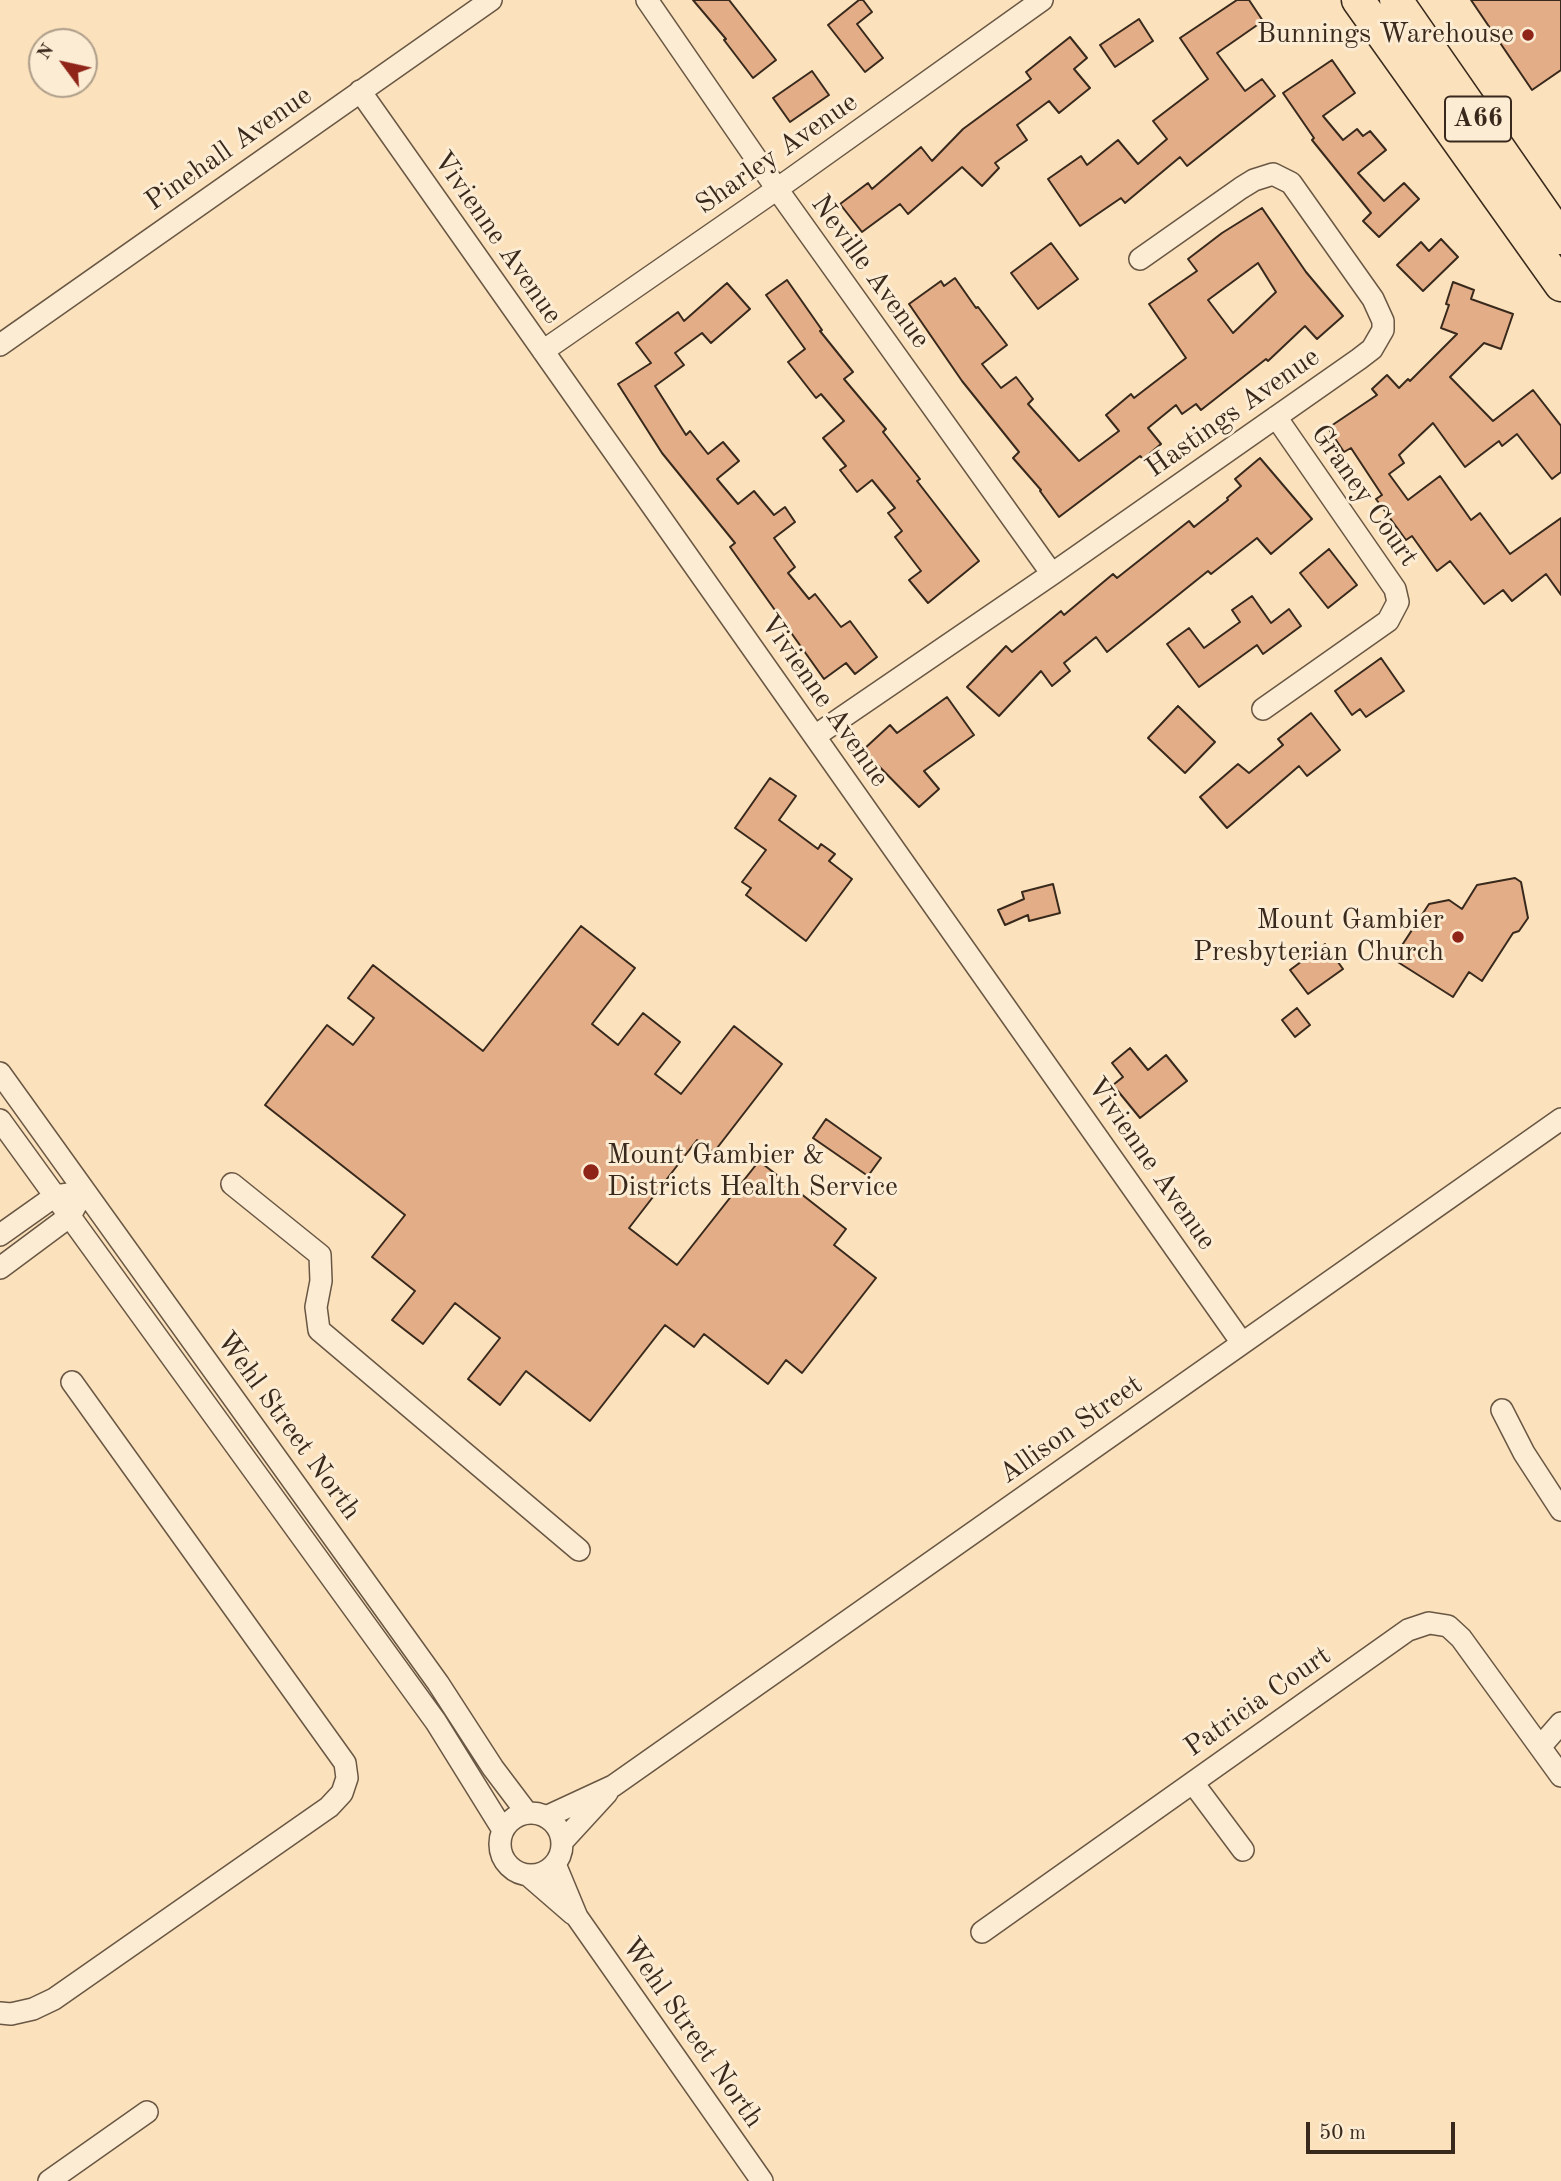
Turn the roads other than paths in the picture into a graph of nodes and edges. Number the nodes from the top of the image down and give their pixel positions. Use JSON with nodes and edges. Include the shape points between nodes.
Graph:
{"nodes":[{"id":1,"x":491,"y":0,"type":"edge"},
{"id":2,"x":648,"y":0,"type":"edge"},
{"id":3,"x":1042,"y":0,"type":"edge"},
{"id":4,"x":1358,"y":0,"type":"edge"},
{"id":5,"x":1371,"y":0,"type":"edge"},
{"id":6,"x":1396,"y":0,"type":"edge"},
{"id":7,"x":1408,"y":70,"type":"junction"},
{"id":8,"x":360,"y":92,"type":"junction"},
{"id":9,"x":777,"y":190,"type":"junction"},
{"id":10,"x":1561,"y":238,"type":"edge"},
{"id":11,"x":1140,"y":260,"type":"dead end"},
{"id":12,"x":1561,"y":285,"type":"edge"},
{"id":13,"x":0,"y":345,"type":"edge"},
{"id":14,"x":543,"y":351,"type":"junction"},
{"id":15,"x":1276,"y":417,"type":"junction"},
{"id":16,"x":1052,"y":574,"type":"junction"},
{"id":17,"x":1263,"y":709,"type":"dead end"},
{"id":18,"x":815,"y":736,"type":"junction"},
{"id":19,"x":0,"y":1073,"type":"edge"},
{"id":20,"x":1561,"y":1119,"type":"edge"},
{"id":21,"x":0,"y":1120,"type":"edge"},
{"id":22,"x":232,"y":1184,"type":"dead end"},
{"id":23,"x":85,"y":1191,"type":"junction"},
{"id":24,"x":55,"y":1196,"type":"junction"},
{"id":25,"x":70,"y":1216,"type":"junction"},
{"id":26,"x":0,"y":1235,"type":"edge"},
{"id":27,"x":0,"y":1268,"type":"edge"},
{"id":28,"x":1242,"y":1343,"type":"junction"},
{"id":29,"x":72,"y":1382,"type":"dead end"},
{"id":30,"x":1502,"y":1410,"type":"dead end"},
{"id":31,"x":1561,"y":1510,"type":"edge"},
{"id":32,"x":579,"y":1550,"type":"dead end"},
{"id":33,"x":1561,"y":1723,"type":"edge"},
{"id":34,"x":1541,"y":1747,"type":"junction"},
{"id":35,"x":1561,"y":1776,"type":"edge"},
{"id":36,"x":1194,"y":1783,"type":"junction"},
{"id":37,"x":613,"y":1786,"type":"junction"},
{"id":38,"x":536,"y":1815,"type":"junction"},
{"id":39,"x":503,"y":1830,"type":"junction"},
{"id":40,"x":562,"y":1842,"type":"junction"},
{"id":41,"x":1243,"y":1850,"type":"dead end"},
{"id":42,"x":555,"y":1864,"type":"junction"},
{"id":43,"x":528,"y":1875,"type":"junction"},
{"id":44,"x":577,"y":1917,"type":"junction"},
{"id":45,"x":982,"y":1932,"type":"dead end"},
{"id":46,"x":0,"y":2013,"type":"edge"},
{"id":47,"x":147,"y":2112,"type":"dead end"},
{"id":48,"x":49,"y":2181,"type":"edge"},
{"id":49,"x":762,"y":2181,"type":"edge"}],
"edges":[{"from":1,"to":8,"type":"street","name":"Pinehall Avenue"},
{"from":2,"to":9,"type":"street","name":"Neville Avenue"},
{"from":3,"to":9,"type":"street","name":"Sharley Avenue"},
{"from":4,"to":7,"type":"highway","number":"A66"},
{"from":5,"to":7,"type":"street"},
{"from":6,"to":10,"type":"highway","number":"A66"},
{"from":7,"to":12,"type":"highway","number":"A66"},
{"from":8,"to":13,"type":"street","name":"Pinehall Avenue"},
{"from":8,"to":14,"type":"street","name":"Vivienne Avenue"},
{"from":9,"to":14,"type":"street","name":"Sharley Avenue"},
{"from":9,"to":16,"type":"street","name":"Neville Avenue"},
{"from":11,"to":15,"type":"street","name":"Hastings Avenue","via":[[1254,180],[1273,174],[1291,183],[1373,299],[1383,330],[1372,349]]},
{"from":14,"to":18,"type":"street","name":"Vivienne Avenue"},
{"from":15,"to":16,"type":"street","name":"Hastings Avenue"},
{"from":15,"to":17,"type":"street","name":"Graney Court","via":[[1395,589],[1398,602],[1388,621]]},
{"from":16,"to":18,"type":"street","name":"Hastings Avenue"},
{"from":18,"to":28,"type":"street","name":"Vivienne Avenue"},
{"from":19,"to":23,"type":"street","name":"Wehl Street North"},
{"from":20,"to":28,"type":"street","name":"Allison Street"},
{"from":21,"to":24,"type":"street","name":"Wehl Street North"},
{"from":22,"to":32,"type":"street","via":[[320,1255],[319,1330]]},
{"from":23,"to":24,"type":"street"},
{"from":23,"to":25,"type":"street"},
{"from":23,"to":38,"type":"street","name":"Wehl Street North","via":[[438,1683],[493,1768]]},
{"from":24,"to":25,"type":"street","name":"Wehl Street North"},
{"from":24,"to":26,"type":"street"},
{"from":25,"to":27,"type":"street"},
{"from":25,"to":39,"type":"street","name":"Wehl Street North","via":[[436,1722]]},
{"from":28,"to":37,"type":"street","name":"Allison Street"},
{"from":29,"to":46,"type":"street","via":[[345,1763],[347,1778],[342,1793],[329,1807],[54,1999],[33,2009]]},
{"from":30,"to":31,"type":"street"},
{"from":33,"to":34,"type":"street"},
{"from":34,"to":35,"type":"street","name":"Patricia Court"},
{"from":34,"to":36,"type":"street","name":"Patricia Court","via":[[1461,1638],[1448,1626],[1429,1623],[1408,1630]]},
{"from":36,"to":41,"type":"street"},
{"from":36,"to":45,"type":"street","name":"Patricia Court"},
{"from":37,"to":38,"type":"street","name":"Allison Street"},
{"from":37,"to":40,"type":"street","name":"Allison Street"},
{"from":38,"to":39,"type":"street","via":[[512,1819]]},
{"from":38,"to":40,"type":"street","via":[[554,1824]]},
{"from":39,"to":43,"type":"street","via":[[500,1841],[505,1862]]},
{"from":40,"to":42,"type":"street"},
{"from":42,"to":43,"type":"street"},
{"from":42,"to":44,"type":"street","name":"Wehl Street North"},
{"from":43,"to":44,"type":"street","name":"Wehl Street North"},
{"from":44,"to":49,"type":"street","name":"Wehl Street North"},
{"from":47,"to":48,"type":"street"}]}
